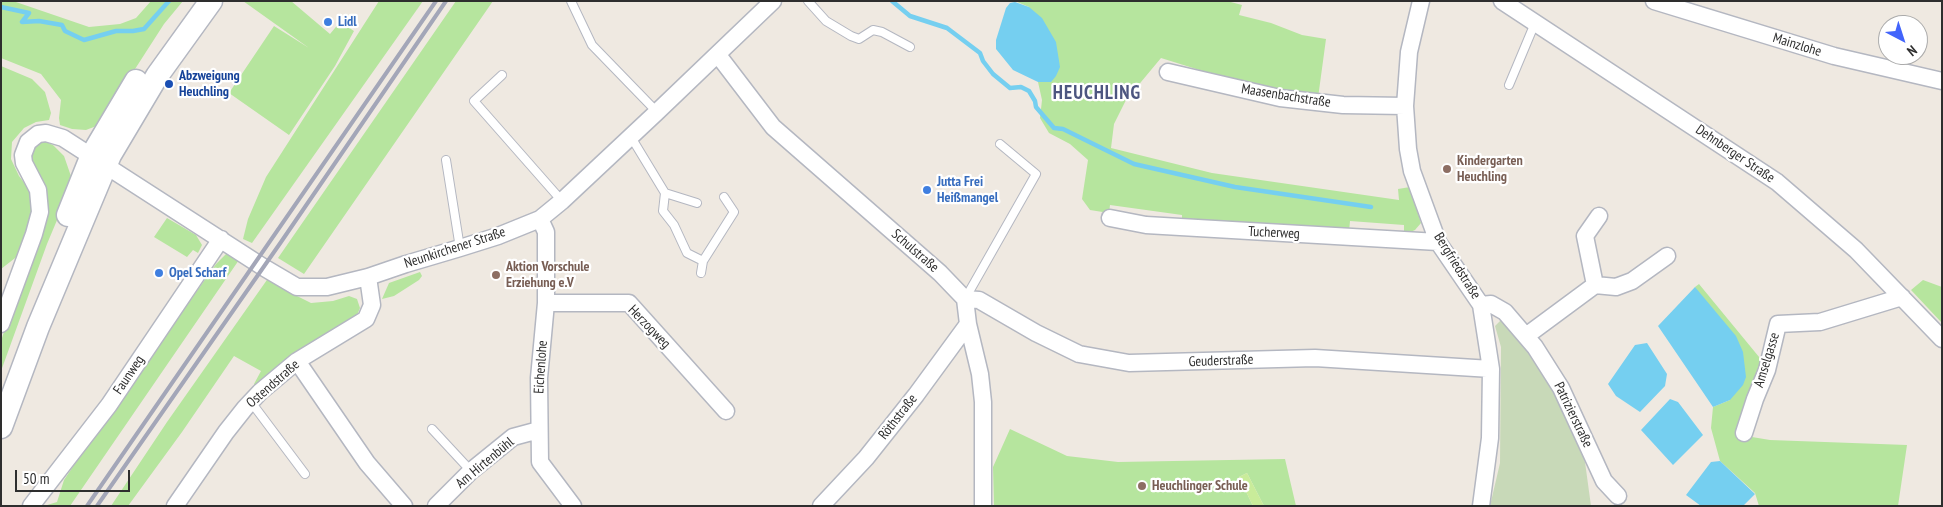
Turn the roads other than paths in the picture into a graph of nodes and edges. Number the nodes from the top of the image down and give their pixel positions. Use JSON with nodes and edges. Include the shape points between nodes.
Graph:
{"nodes":[{"id":1,"x":194,"y":1,"type":"edge"},
{"id":2,"x":211,"y":1,"type":"edge"},
{"id":3,"x":570,"y":1,"type":"edge"},
{"id":4,"x":774,"y":1,"type":"edge"},
{"id":5,"x":808,"y":1,"type":"edge"},
{"id":6,"x":1421,"y":1,"type":"edge"},
{"id":7,"x":1502,"y":1,"type":"edge"},
{"id":8,"x":1654,"y":1,"type":"edge"},
{"id":9,"x":1535,"y":23,"type":"junction"},
{"id":10,"x":910,"y":47,"type":"dead end"},
{"id":11,"x":718,"y":55,"type":"junction"},
{"id":12,"x":1168,"y":72,"type":"dead end"},
{"id":13,"x":502,"y":75,"type":"dead end"},
{"id":14,"x":1942,"y":80,"type":"edge"},
{"id":15,"x":1509,"y":85,"type":"dead end"},
{"id":16,"x":1405,"y":106,"type":"junction"},
{"id":17,"x":657,"y":112,"type":"junction"},
{"id":18,"x":631,"y":137,"type":"junction"},
{"id":19,"x":1000,"y":144,"type":"dead end"},
{"id":20,"x":99,"y":160,"type":"junction"},
{"id":21,"x":446,"y":160,"type":"dead end"},
{"id":22,"x":665,"y":193,"type":"junction"},
{"id":23,"x":724,"y":197,"type":"dead end"},
{"id":24,"x":562,"y":200,"type":"junction"},
{"id":25,"x":697,"y":202,"type":"dead end"},
{"id":26,"x":1599,"y":216,"type":"dead end"},
{"id":27,"x":540,"y":218,"type":"junction"},
{"id":28,"x":1110,"y":218,"type":"dead end"},
{"id":29,"x":220,"y":239,"type":"junction"},
{"id":30,"x":1438,"y":242,"type":"junction"},
{"id":31,"x":460,"y":248,"type":"junction"},
{"id":32,"x":1667,"y":256,"type":"dead end"},
{"id":33,"x":703,"y":261,"type":"junction"},
{"id":34,"x":700,"y":273,"type":"dead end"},
{"id":35,"x":368,"y":277,"type":"junction"},
{"id":36,"x":1595,"y":285,"type":"junction"},
{"id":37,"x":1902,"y":297,"type":"junction"},
{"id":38,"x":965,"y":299,"type":"junction"},
{"id":39,"x":546,"y":303,"type":"junction"},
{"id":40,"x":1481,"y":305,"type":"junction"},
{"id":41,"x":1,"y":324,"type":"edge"},
{"id":42,"x":968,"y":324,"type":"junction"},
{"id":43,"x":1526,"y":336,"type":"junction"},
{"id":44,"x":1942,"y":339,"type":"edge"},
{"id":45,"x":297,"y":361,"type":"junction"},
{"id":46,"x":1491,"y":369,"type":"junction"},
{"id":47,"x":1,"y":390,"type":"edge"},
{"id":48,"x":251,"y":402,"type":"junction"},
{"id":49,"x":726,"y":411,"type":"dead end"},
{"id":50,"x":1,"y":427,"type":"edge"},
{"id":51,"x":432,"y":429,"type":"dead end"},
{"id":52,"x":539,"y":430,"type":"junction"},
{"id":53,"x":1744,"y":433,"type":"dead end"},
{"id":54,"x":472,"y":471,"type":"junction"},
{"id":55,"x":305,"y":474,"type":"dead end"},
{"id":56,"x":1618,"y":496,"type":"dead end"},
{"id":57,"x":31,"y":506,"type":"edge"},
{"id":58,"x":175,"y":506,"type":"edge"},
{"id":59,"x":404,"y":506,"type":"edge"},
{"id":60,"x":436,"y":506,"type":"edge"},
{"id":61,"x":573,"y":506,"type":"edge"},
{"id":62,"x":821,"y":506,"type":"edge"},
{"id":63,"x":983,"y":506,"type":"edge"},
{"id":64,"x":1481,"y":506,"type":"edge"}],
"edges":[{"from":1,"to":20,"type":"main road","via":[[153,54]]},
{"from":2,"to":20,"type":"main road"},
{"from":3,"to":17,"type":"lane","via":[[592,45]]},
{"from":4,"to":11,"type":"street","name":"Neunkirchener Straße"},
{"from":5,"to":10,"type":"lane","via":[[826,21],[851,36],[859,39],[873,30]]},
{"from":6,"to":16,"type":"street","name":"Bergfriedstraße","via":[[1409,52]]},
{"from":7,"to":9,"type":"street","name":"Dehnberger Straße"},
{"from":8,"to":14,"type":"street","name":"Mainzlohe","via":[[1834,56]]},
{"from":9,"to":15,"type":"lane"},
{"from":9,"to":37,"type":"street","name":"Dehnberger Straße","via":[[1777,182],[1856,250]]},
{"from":11,"to":17,"type":"street","name":"Neunkirchener Straße"},
{"from":11,"to":38,"type":"street","name":"Schulstraße","via":[[773,128],[940,273]]},
{"from":12,"to":16,"type":"street","name":"Maasenbachstraße","via":[[1280,98],[1343,105]]},
{"from":13,"to":24,"type":"lane","via":[[474,101]]},
{"from":16,"to":30,"type":"street","name":"Bergfriedstraße","via":[[1412,172]]},
{"from":17,"to":18,"type":"street","name":"Neunkirchener Straße"},
{"from":18,"to":22,"type":"lane"},
{"from":18,"to":24,"type":"street","name":"Neunkirchener Straße"},
{"from":19,"to":38,"type":"lane","via":[[1036,174]]},
{"from":20,"to":29,"type":"street","name":"Neunkirchener Straße"},
{"from":20,"to":41,"type":"street","name":"Neunkirchener Straße","via":[[63,138],[46,133],[32,138],[24,148],[24,163],[38,190],[40,212]]},
{"from":20,"to":47,"type":"main road","via":[[18,341]]},
{"from":20,"to":50,"type":"main road"},
{"from":21,"to":31,"type":"lane"},
{"from":22,"to":25,"type":"lane"},
{"from":22,"to":33,"type":"lane","via":[[663,211],[674,225],[687,253]]},
{"from":23,"to":33,"type":"lane","via":[[734,212]]},
{"from":24,"to":27,"type":"street","name":"Neunkirchener Straße"},
{"from":26,"to":36,"type":"street","via":[[1585,236]]},
{"from":27,"to":31,"type":"street","name":"Neunkirchener Straße"},
{"from":27,"to":39,"type":"street","name":"Eichenlohe","via":[[546,232]]},
{"from":28,"to":30,"type":"street","name":"Tucherweg","via":[[1146,225]]},
{"from":29,"to":35,"type":"street","name":"Neunkirchener Straße","via":[[297,287],[327,287]]},
{"from":29,"to":57,"type":"street","name":"Faunweg","via":[[109,405]]},
{"from":30,"to":40,"type":"street","name":"Bergfriedstraße"},
{"from":31,"to":35,"type":"street","name":"Neunkirchener Straße"},
{"from":32,"to":36,"type":"street","via":[[1632,281],[1616,287]]},
{"from":33,"to":34,"type":"lane"},
{"from":35,"to":45,"type":"street","name":"Ostendstraße","via":[[372,305],[366,319]]},
{"from":36,"to":43,"type":"street"},
{"from":37,"to":44,"type":"street","name":"Dehnberger Straße"},
{"from":37,"to":53,"type":"street","name":"Amselgasse","via":[[1820,322],[1778,324],[1767,370]]},
{"from":38,"to":42,"type":"street"},
{"from":38,"to":46,"type":"street","name":"Geuderstraße","via":[[979,300],[1079,354],[1129,363],[1315,358]]},
{"from":39,"to":49,"type":"street","name":"Herzogweg","via":[[629,302]]},
{"from":39,"to":52,"type":"street","name":"Eichenlohe","via":[[539,378]]},
{"from":40,"to":43,"type":"street","name":"Patrizierstraße","via":[[1491,304],[1505,312]]},
{"from":40,"to":46,"type":"street","name":"Bergfriedstraße"},
{"from":42,"to":62,"type":"street","name":"Röthstraße","via":[[866,458]]},
{"from":42,"to":63,"type":"street","via":[[983,402]]},
{"from":43,"to":56,"type":"street","name":"Patrizierstraße","via":[[1561,388],[1604,481]]},
{"from":45,"to":48,"type":"street","name":"Ostendstraße"},
{"from":45,"to":59,"type":"street","via":[[367,463]]},
{"from":46,"to":64,"type":"street","name":"Bergfriedstraße","via":[[1490,438]]},
{"from":48,"to":55,"type":"lane"},
{"from":48,"to":58,"type":"street","name":"Ostendstraße"},
{"from":51,"to":54,"type":"lane"},
{"from":52,"to":54,"type":"street","name":"Am Hirtenbühl","via":[[513,436]]},
{"from":52,"to":61,"type":"street","name":"Eichenlohe","via":[[540,462]]},
{"from":54,"to":60,"type":"street","name":"Am Hirtenbühl"}]}
